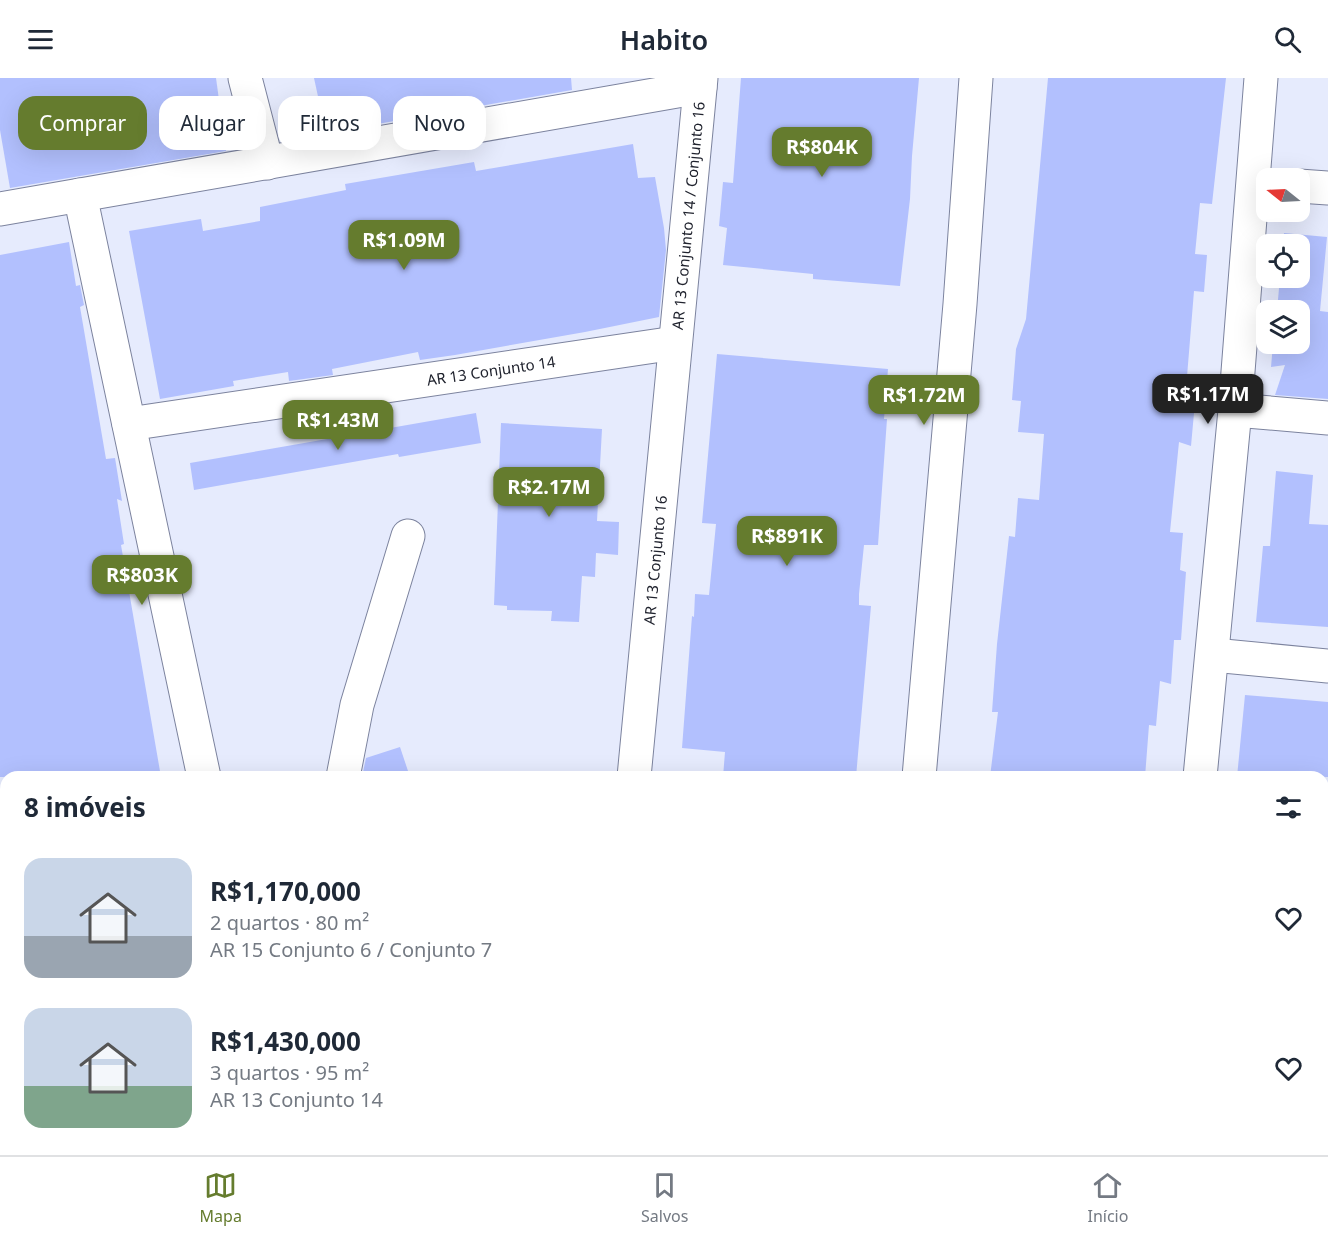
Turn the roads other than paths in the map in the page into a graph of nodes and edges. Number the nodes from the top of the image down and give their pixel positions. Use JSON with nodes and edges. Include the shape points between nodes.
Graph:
{"nodes":[{"id":1,"x":245,"y":78,"type":"edge"},
{"id":2,"x":976,"y":78,"type":"edge"},
{"id":3,"x":1261,"y":78,"type":"edge"},
{"id":4,"x":700,"y":82,"type":"edge"},
{"id":5,"x":267,"y":163,"type":"junction"},
{"id":6,"x":1260,"y":168,"type":"edge"},
{"id":7,"x":1310,"y":187,"type":"edge"},
{"id":8,"x":1328,"y":188,"type":"edge"},
{"id":9,"x":80,"y":195,"type":"junction"},
{"id":10,"x":0,"y":209,"type":"edge"},
{"id":11,"x":1256,"y":219,"type":"edge"},
{"id":12,"x":675,"y":343,"type":"junction"},
{"id":13,"x":1235,"y":410,"type":"junction"},
{"id":14,"x":1328,"y":418,"type":"edge"},
{"id":15,"x":129,"y":424,"type":"junction"},
{"id":16,"x":408,"y":536,"type":"dead end"},
{"id":17,"x":1213,"y":655,"type":"junction"},
{"id":18,"x":1328,"y":666,"type":"edge"},
{"id":19,"x":203,"y":771,"type":"edge"},
{"id":20,"x":344,"y":771,"type":"edge"},
{"id":21,"x":635,"y":771,"type":"edge"},
{"id":22,"x":920,"y":771,"type":"edge"},
{"id":23,"x":1201,"y":771,"type":"edge"}],
"edges":[{"from":1,"to":5,"type":"street"},
{"from":2,"to":22,"type":"street"},
{"from":3,"to":6,"type":"street"},
{"from":4,"to":5,"type":"street"},
{"from":4,"to":12,"type":"street","name":"AR 13 Conjunto 14 / Conjunto 16"},
{"from":5,"to":9,"type":"street"},
{"from":7,"to":8,"type":"street"},
{"from":9,"to":10,"type":"street"},
{"from":9,"to":15,"type":"street"},
{"from":11,"to":13,"type":"street"},
{"from":12,"to":15,"type":"street","name":"AR 13 Conjunto 14"},
{"from":12,"to":21,"type":"street","name":"AR 13 Conjunto 16"},
{"from":13,"to":14,"type":"street"},
{"from":13,"to":17,"type":"street"},
{"from":15,"to":19,"type":"street"},
{"from":16,"to":20,"type":"street","via":[[357,705]]},
{"from":17,"to":18,"type":"street"},
{"from":17,"to":23,"type":"street"}]}
